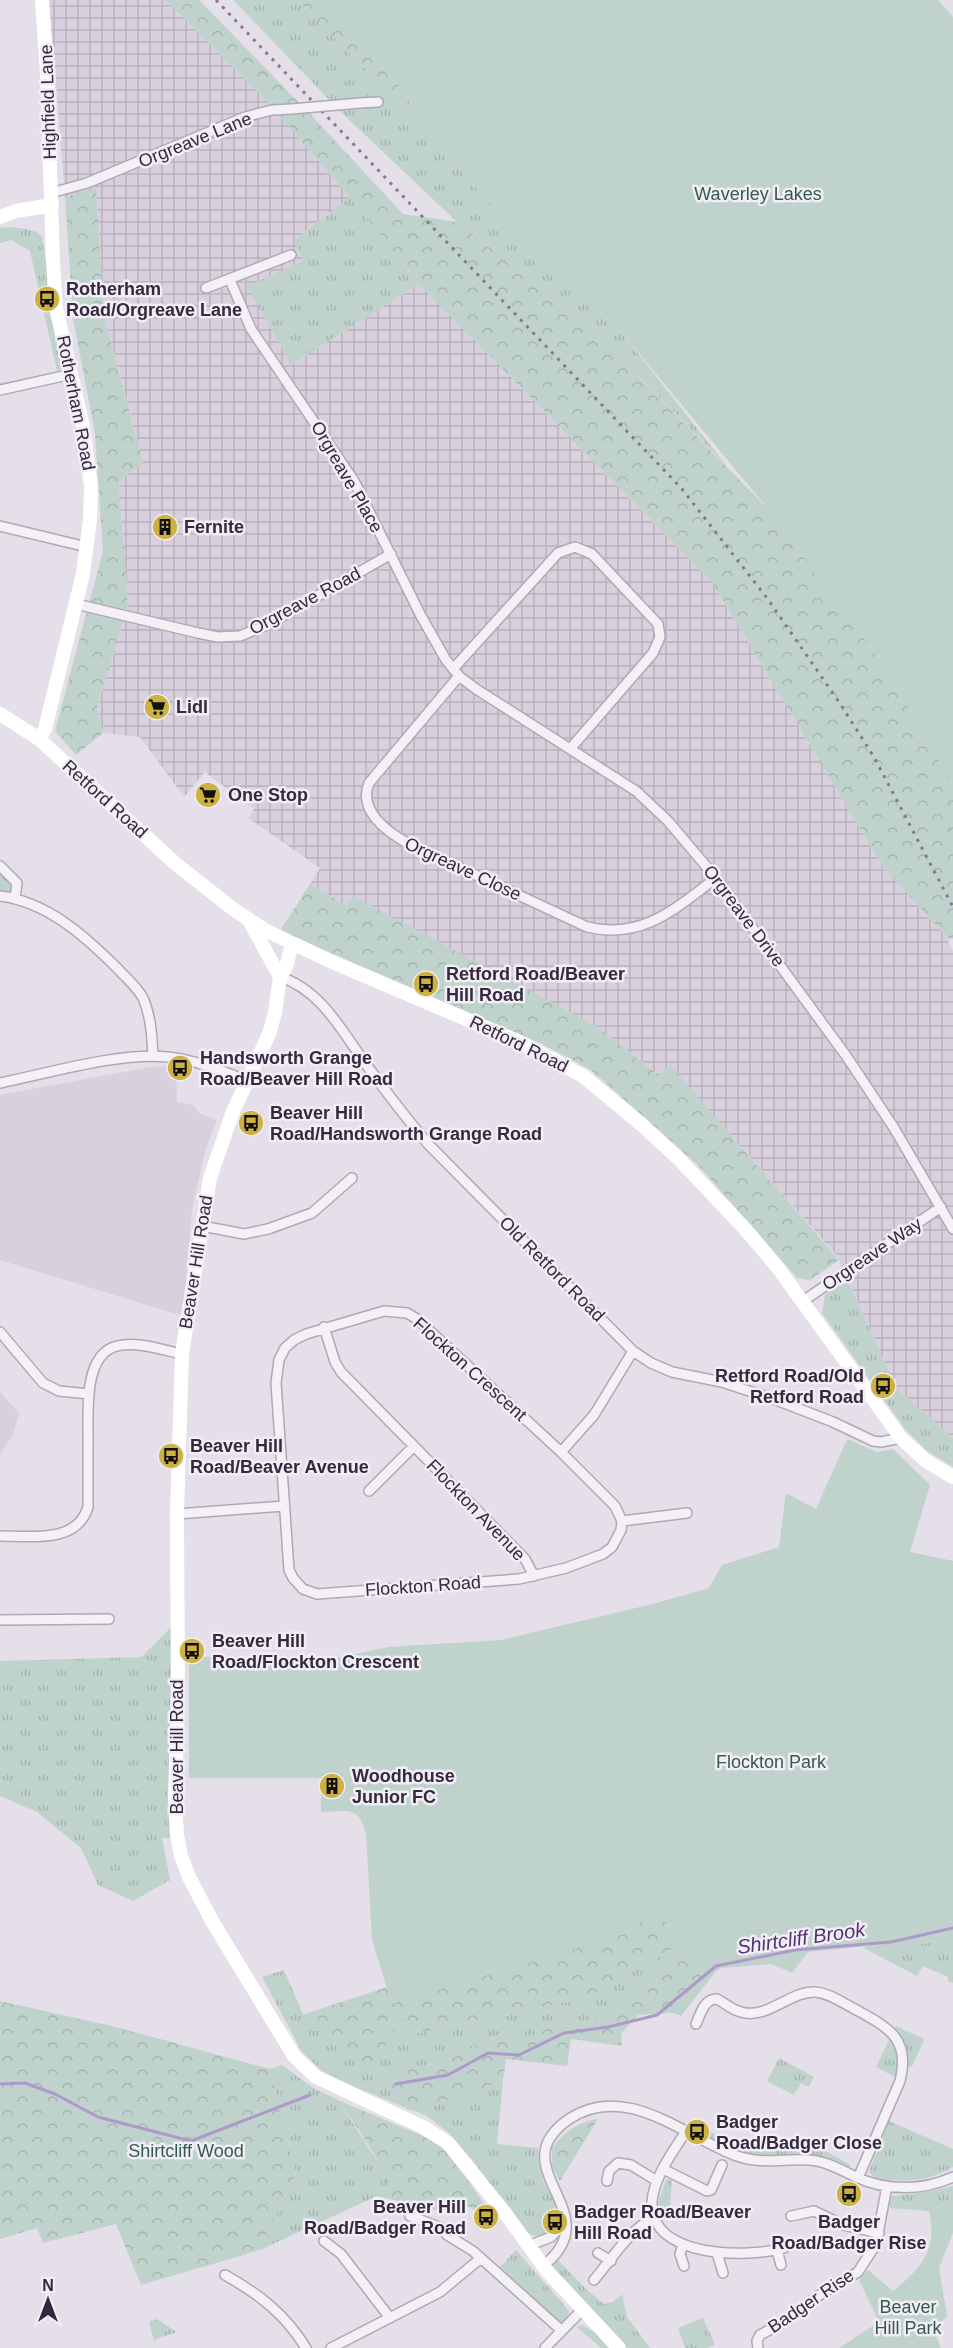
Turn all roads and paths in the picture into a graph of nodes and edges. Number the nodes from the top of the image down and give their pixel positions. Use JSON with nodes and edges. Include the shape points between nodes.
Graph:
{"nodes":[{"id":1,"x":42,"y":0,"type":"edge"},
{"id":2,"x":378,"y":102,"type":"dead end"},
{"id":3,"x":51,"y":199,"type":"junction"},
{"id":4,"x":0,"y":217,"type":"edge"},
{"id":5,"x":291,"y":255,"type":"dead end"},
{"id":6,"x":230,"y":280,"type":"junction"},
{"id":7,"x":206,"y":288,"type":"dead end"},
{"id":8,"x":72,"y":374,"type":"junction"},
{"id":9,"x":0,"y":390,"type":"edge"},
{"id":10,"x":0,"y":526,"type":"edge"},
{"id":11,"x":87,"y":547,"type":"junction"},
{"id":12,"x":391,"y":554,"type":"junction"},
{"id":13,"x":76,"y":604,"type":"junction"},
{"id":14,"x":456,"y":672,"type":"junction"},
{"id":15,"x":0,"y":714,"type":"edge"},
{"id":16,"x":39,"y":739,"type":"junction"},
{"id":17,"x":570,"y":749,"type":"junction"},
{"id":18,"x":0,"y":866,"type":"edge"},
{"id":19,"x":716,"y":878,"type":"junction"},
{"id":20,"x":0,"y":896,"type":"edge"},
{"id":21,"x":15,"y":898,"type":"junction"},
{"id":22,"x":249,"y":920,"type":"junction"},
{"id":23,"x":278,"y":938,"type":"junction"},
{"id":24,"x":292,"y":944,"type":"junction"},
{"id":25,"x":278,"y":973,"type":"junction"},
{"id":26,"x":153,"y":1056,"type":"junction"},
{"id":27,"x":0,"y":1072,"type":"edge"},
{"id":28,"x":248,"y":1081,"type":"junction"},
{"id":29,"x":1,"y":1083,"type":"edge"},
{"id":30,"x":352,"y":1178,"type":"dead end"},
{"id":31,"x":941,"y":1207,"type":"junction"},
{"id":32,"x":202,"y":1226,"type":"junction"},
{"id":33,"x":953,"y":1229,"type":"edge"},
{"id":34,"x":803,"y":1301,"type":"junction"},
{"id":35,"x":324,"y":1327,"type":"junction"},
{"id":36,"x":0,"y":1332,"type":"edge"},
{"id":37,"x":633,"y":1351,"type":"junction"},
{"id":38,"x":182,"y":1354,"type":"junction"},
{"id":39,"x":89,"y":1394,"type":"junction"},
{"id":40,"x":902,"y":1438,"type":"junction"},
{"id":41,"x":414,"y":1446,"type":"junction"},
{"id":42,"x":561,"y":1452,"type":"junction"},
{"id":43,"x":953,"y":1477,"type":"edge"},
{"id":44,"x":369,"y":1491,"type":"dead end"},
{"id":45,"x":284,"y":1506,"type":"junction"},
{"id":46,"x":687,"y":1513,"type":"dead end"},
{"id":47,"x":177,"y":1514,"type":"junction"},
{"id":48,"x":622,"y":1521,"type":"junction"},
{"id":49,"x":0,"y":1536,"type":"edge"},
{"id":50,"x":534,"y":1576,"type":"junction"},
{"id":51,"x":109,"y":1619,"type":"dead end"},
{"id":52,"x":0,"y":1620,"type":"edge"},
{"id":53,"x":696,"y":2024,"type":"dead end"},
{"id":54,"x":686,"y":2131,"type":"junction"},
{"id":55,"x":722,"y":2165,"type":"dead end"},
{"id":56,"x":663,"y":2169,"type":"junction"},
{"id":57,"x":953,"y":2177,"type":"edge"},
{"id":58,"x":858,"y":2178,"type":"junction"},
{"id":59,"x":607,"y":2181,"type":"dead end"},
{"id":60,"x":657,"y":2181,"type":"junction"},
{"id":61,"x":887,"y":2186,"type":"junction"},
{"id":62,"x":565,"y":2215,"type":"junction"},
{"id":63,"x":410,"y":2216,"type":"dead end"},
{"id":64,"x":791,"y":2216,"type":"dead end"},
{"id":65,"x":655,"y":2219,"type":"junction"},
{"id":66,"x":879,"y":2233,"type":"junction"},
{"id":67,"x":324,"y":2241,"type":"dead end"},
{"id":68,"x":683,"y":2244,"type":"junction"},
{"id":69,"x":528,"y":2246,"type":"junction"},
{"id":70,"x":598,"y":2253,"type":"dead end"},
{"id":71,"x":717,"y":2253,"type":"junction"},
{"id":72,"x":341,"y":2254,"type":"junction"},
{"id":73,"x":481,"y":2258,"type":"junction"},
{"id":74,"x":611,"y":2261,"type":"junction"},
{"id":75,"x":332,"y":2262,"type":"dead end"},
{"id":76,"x":684,"y":2265,"type":"dead end"},
{"id":77,"x":781,"y":2265,"type":"dead end"},
{"id":78,"x":543,"y":2266,"type":"junction"},
{"id":79,"x":723,"y":2273,"type":"dead end"},
{"id":80,"x":225,"y":2276,"type":"dead end"},
{"id":81,"x":594,"y":2280,"type":"dead end"},
{"id":82,"x":583,"y":2309,"type":"junction"},
{"id":83,"x":390,"y":2318,"type":"junction"},
{"id":84,"x":562,"y":2331,"type":"junction"},
{"id":85,"x":306,"y":2348,"type":"edge"},
{"id":86,"x":331,"y":2348,"type":"edge"},
{"id":87,"x":545,"y":2348,"type":"edge"},
{"id":88,"x":619,"y":2348,"type":"edge"},
{"id":89,"x":758,"y":2348,"type":"edge"}],
"edges":[{"from":1,"to":3,"type":"main road","name":"Highfield Lane"},
{"from":2,"to":3,"type":"street","name":"Orgreave Lane","bridge":true,"via":[[272,110],[245,117]]},
{"from":3,"to":4,"type":"main road","name":"Orgreave Lane"},
{"from":3,"to":8,"type":"main road","name":"Rotherham Road","via":[[56,308]]},
{"from":5,"to":6,"type":"street"},
{"from":6,"to":7,"type":"street"},
{"from":6,"to":12,"type":"street","name":"Orgreave Place","via":[[251,329],[354,481]]},
{"from":8,"to":9,"type":"street"},
{"from":8,"to":11,"type":"main road","name":"Rotherham Road","via":[[90,470]]},
{"from":10,"to":11,"type":"street"},
{"from":11,"to":13,"type":"main road","name":"Rotherham Road"},
{"from":12,"to":13,"type":"street","name":"Orgreave Road","via":[[267,625],[240,636],[218,637]]},
{"from":12,"to":14,"type":"street","name":"Orgreave Place","via":[[421,616]]},
{"from":13,"to":16,"type":"main road","name":"Rotherham Road","via":[[45,729]]},
{"from":14,"to":17,"type":"street","name":"Orgreave Drive"},
{"from":14,"to":17,"type":"street","name":"Orgreave Close","via":[[558,553],[575,547],[592,554],[658,624],[660,637],[653,652]]},
{"from":14,"to":19,"type":"street","name":"Orgreave Close","via":[[369,783],[368,806],[391,834],[601,930],[628,930],[659,918]]},
{"from":15,"to":16,"type":"main road","name":"Retford Road"},
{"from":16,"to":22,"type":"main road","name":"Retford Road","via":[[176,864]]},
{"from":17,"to":19,"type":"street","name":"Orgreave Drive","via":[[636,791],[665,818]]},
{"from":18,"to":21,"type":"street","via":[[17,883]]},
{"from":19,"to":31,"type":"street","name":"Orgreave Drive","via":[[854,1066]]},
{"from":20,"to":21,"type":"street"},
{"from":21,"to":26,"type":"street","via":[[65,922],[132,983],[150,1017]]},
{"from":22,"to":23,"type":"main road","name":"Retford Road"},
{"from":22,"to":25,"type":"main road"},
{"from":23,"to":24,"type":"main road","name":"Retford Road"},
{"from":23,"to":25,"type":"main road","name":"Beaver Hill Road"},
{"from":24,"to":25,"type":"main road","name":"Beaver Hill Road","via":[[286,968]]},
{"from":24,"to":34,"type":"main road","name":"Retford Road","via":[[524,1044],[583,1076],[679,1159],[746,1230]]},
{"from":25,"to":28,"type":"main road","name":"Beaver Hill Road","via":[[275,1013]]},
{"from":25,"to":37,"type":"street","name":"Old Retford Road","via":[[316,999],[428,1144]]},
{"from":26,"to":28,"type":"street","via":[[193,1061]]},
{"from":26,"to":29,"type":"street"},
{"from":27,"to":29,"type":"street"},
{"from":28,"to":32,"type":"main road","name":"Beaver Hill Road","via":[[215,1158]]},
{"from":30,"to":32,"type":"street","via":[[312,1213],[268,1229],[244,1234]]},
{"from":31,"to":33,"type":"street","name":"Orgreave Drive"},
{"from":31,"to":34,"type":"street","name":"Orgreave Way"},
{"from":32,"to":38,"type":"main road","name":"Beaver Hill Road"},
{"from":34,"to":40,"type":"main road","name":"Retford Road"},
{"from":35,"to":41,"type":"street","name":"Flockton Avenue","via":[[341,1372]]},
{"from":35,"to":42,"type":"street","name":"Flockton Crescent","via":[[384,1311],[417,1318]]},
{"from":35,"to":45,"type":"street","name":"Flockton Crescent","via":[[294,1340],[279,1360],[276,1383]]},
{"from":36,"to":39,"type":"street","via":[[43,1383],[58,1391]]},
{"from":37,"to":40,"type":"street","name":"Old Retford Road","via":[[672,1372],[722,1382],[796,1407],[873,1441]]},
{"from":37,"to":42,"type":"street","via":[[594,1415]]},
{"from":38,"to":39,"type":"street","via":[[116,1346],[99,1358]]},
{"from":38,"to":47,"type":"main road","name":"Beaver Hill Road"},
{"from":39,"to":49,"type":"street","via":[[88,1507],[80,1524],[65,1533]]},
{"from":40,"to":43,"type":"main road","name":"Retford Road","via":[[926,1461]]},
{"from":41,"to":44,"type":"street","name":"Flockton Avenue"},
{"from":41,"to":50,"type":"street","name":"Flockton Avenue","via":[[525,1559]]},
{"from":42,"to":48,"type":"street","via":[[615,1506]]},
{"from":45,"to":47,"type":"street"},
{"from":45,"to":50,"type":"street","name":"Flockton Road","via":[[289,1570],[297,1584],[309,1592]]},
{"from":46,"to":48,"type":"street"},
{"from":47,"to":69,"type":"main road","name":"Beaver Hill Road","via":[[175,1800],[177,1835],[189,1877],[294,2056],[316,2077],[423,2127],[448,2144]]},
{"from":48,"to":50,"type":"street","name":"Flockton Road","via":[[618,1538],[603,1554]]},
{"from":51,"to":52,"type":"street"},
{"from":53,"to":58,"type":"street","via":[[712,1999],[749,2014],[812,1992],[829,1995],[890,2030],[901,2046],[904,2067]]},
{"from":54,"to":56,"type":"street"},
{"from":54,"to":58,"type":"street","via":[[738,2157],[767,2162],[809,2160]]},
{"from":54,"to":62,"type":"street","via":[[646,2113],[615,2106],[590,2109],[568,2120],[548,2140],[544,2153],[546,2172]]},
{"from":55,"to":56,"type":"street","via":[[707,2191]]},
{"from":56,"to":60,"type":"street"},
{"from":57,"to":61,"type":"street","via":[[923,2186]]},
{"from":58,"to":61,"type":"street"},
{"from":59,"to":60,"type":"street","via":[[609,2171],[618,2163]]},
{"from":60,"to":65,"type":"street","via":[[652,2204]]},
{"from":61,"to":66,"type":"street","name":"Badger Rise"},
{"from":62,"to":69,"type":"street","via":[[562,2225],[551,2236]]},
{"from":62,"to":78,"type":"street","via":[[562,2243]]},
{"from":63,"to":73,"type":"street","via":[[442,2228]]},
{"from":64,"to":66,"type":"street","via":[[814,2211],[843,2225]]},
{"from":65,"to":68,"type":"street","via":[[666,2233]]},
{"from":65,"to":74,"type":"street","via":[[635,2231]]},
{"from":66,"to":89,"type":"street","name":"Badger Rise","via":[[858,2272],[760,2335]]},
{"from":67,"to":72,"type":"street"},
{"from":68,"to":71,"type":"street"},
{"from":68,"to":76,"type":"street","via":[[680,2254]]},
{"from":69,"to":78,"type":"main road","name":"Beaver Hill Road"},
{"from":70,"to":74,"type":"street"},
{"from":71,"to":77,"type":"street","via":[[780,2249]]},
{"from":71,"to":79,"type":"street"},
{"from":72,"to":75,"type":"street"},
{"from":72,"to":83,"type":"street"},
{"from":73,"to":83,"type":"street","via":[[440,2292]]},
{"from":73,"to":84,"type":"street"},
{"from":74,"to":81,"type":"street"},
{"from":78,"to":82,"type":"main road","name":"Beaver Hill Road"},
{"from":80,"to":85,"type":"street","via":[[274,2307]]},
{"from":82,"to":84,"type":"street"},
{"from":82,"to":88,"type":"main road","name":"Beaver Hill Road"},
{"from":83,"to":86,"type":"street"},
{"from":84,"to":87,"type":"street"}]}
